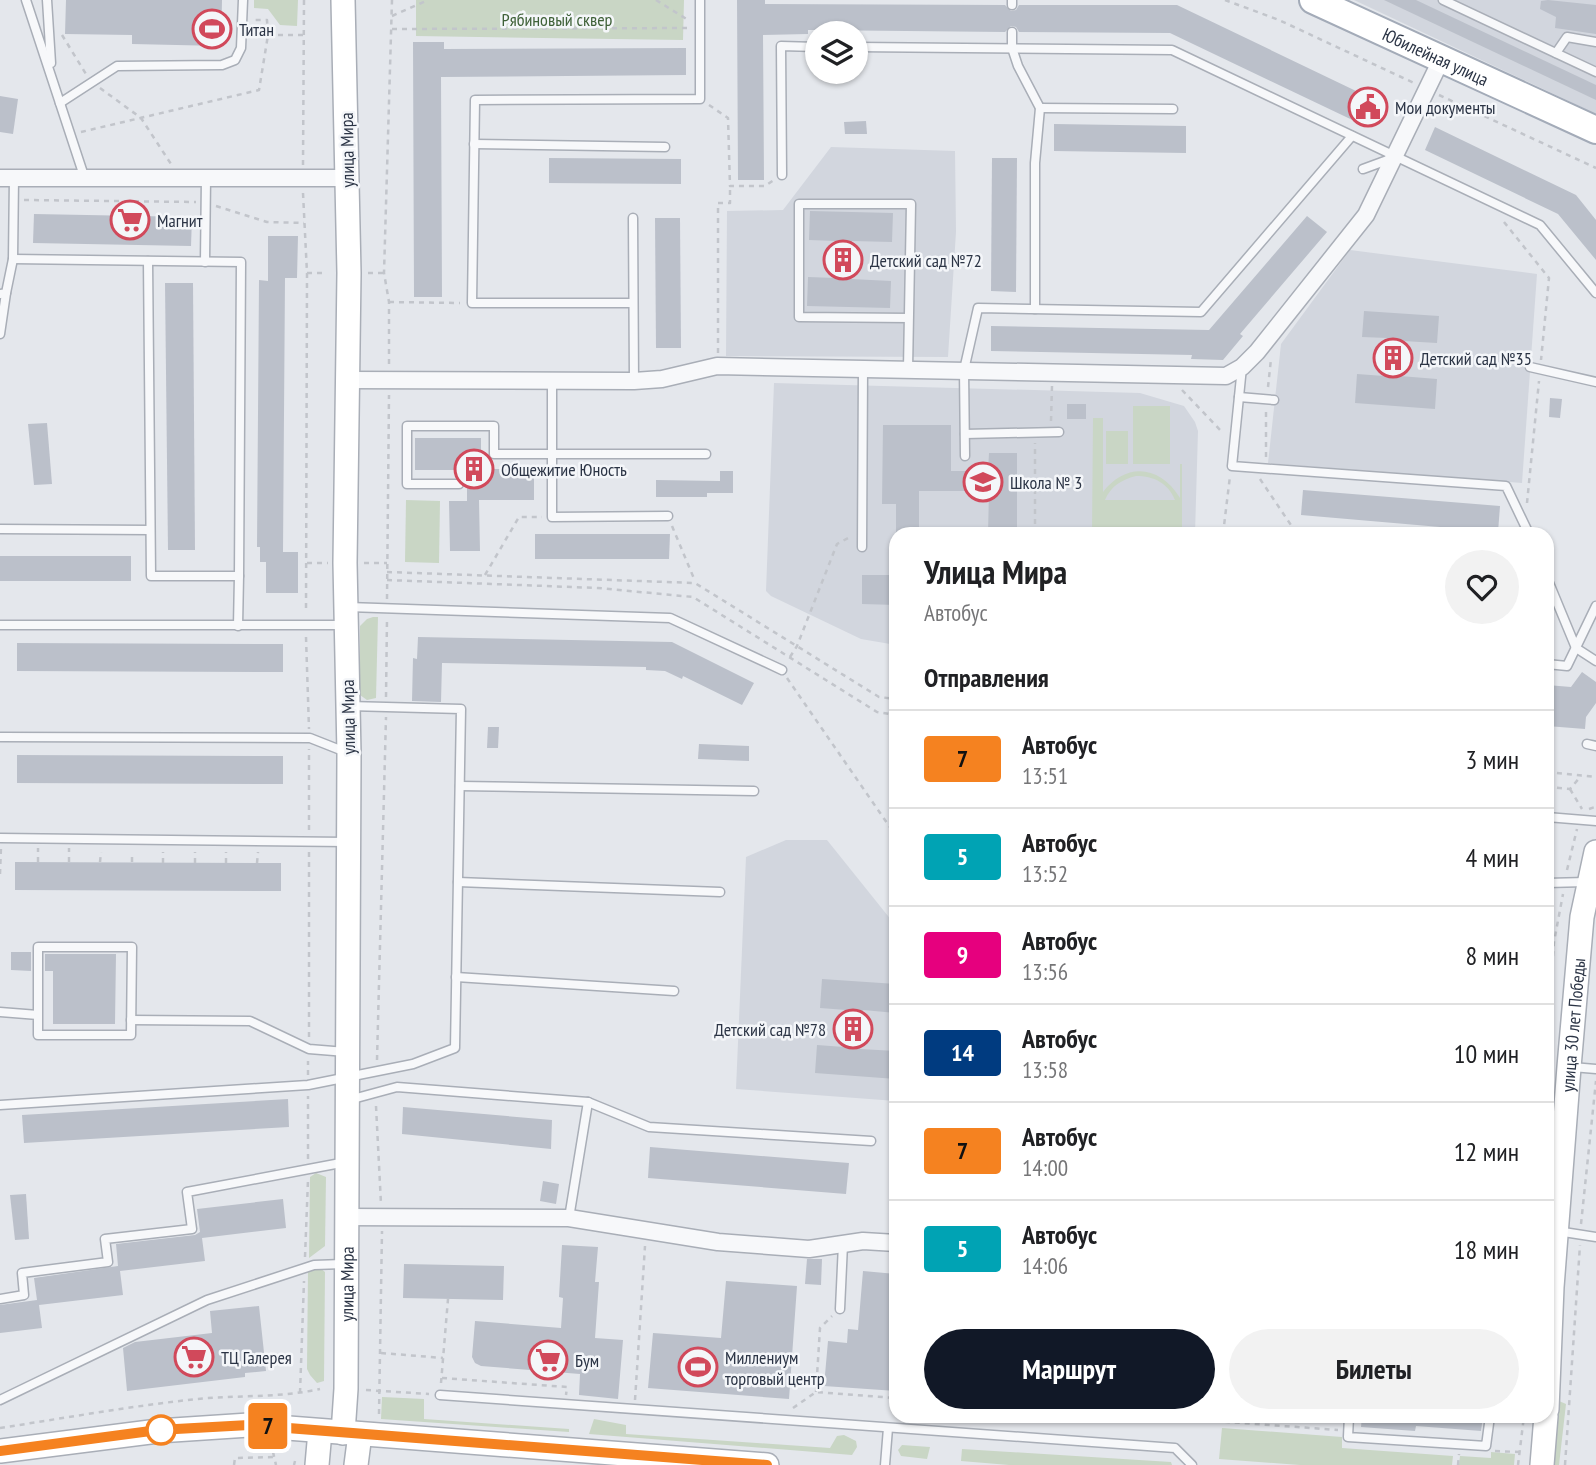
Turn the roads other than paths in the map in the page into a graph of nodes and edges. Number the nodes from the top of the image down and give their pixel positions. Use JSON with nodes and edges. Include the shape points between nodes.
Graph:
{"nodes":[{"id":1,"x":26,"y":0,"type":"edge"},
{"id":2,"x":47,"y":0,"type":"edge"},
{"id":3,"x":243,"y":0,"type":"edge"},
{"id":4,"x":344,"y":0,"type":"edge"},
{"id":5,"x":700,"y":0,"type":"edge"},
{"id":6,"x":1443,"y":0,"type":"edge"},
{"id":7,"x":1325,"y":1,"type":"edge"},
{"id":8,"x":1012,"y":32,"type":"dead end"},
{"id":9,"x":1596,"y":42,"type":"edge"},
{"id":10,"x":805,"y":47,"type":"edge"},
{"id":11,"x":868,"y":47,"type":"edge"},
{"id":12,"x":1012,"y":48,"type":"junction"},
{"id":13,"x":1556,"y":53,"type":"junction"},
{"id":14,"x":1442,"y":58,"type":"junction"},
{"id":15,"x":1596,"y":72,"type":"edge"},
{"id":16,"x":52,"y":78,"type":"junction"},
{"id":17,"x":60,"y":103,"type":"junction"},
{"id":18,"x":1040,"y":108,"type":"junction"},
{"id":19,"x":1173,"y":109,"type":"dead end"},
{"id":20,"x":1596,"y":130,"type":"edge"},
{"id":21,"x":1352,"y":136,"type":"junction"},
{"id":22,"x":474,"y":144,"type":"junction"},
{"id":23,"x":665,"y":147,"type":"dead end"},
{"id":24,"x":1396,"y":157,"type":"junction"},
{"id":25,"x":1363,"y":169,"type":"dead end"},
{"id":26,"x":782,"y":175,"type":"road end"},
{"id":27,"x":84,"y":176,"type":"junction"},
{"id":28,"x":7,"y":177,"type":"edge"},
{"id":29,"x":206,"y":178,"type":"junction"},
{"id":30,"x":347,"y":178,"type":"junction"},
{"id":31,"x":633,"y":218,"type":"dead end"},
{"id":32,"x":13,"y":259,"type":"junction"},
{"id":33,"x":148,"y":261,"type":"junction"},
{"id":34,"x":205,"y":262,"type":"junction"},
{"id":35,"x":3,"y":293,"type":"edge"},
{"id":36,"x":1596,"y":293,"type":"edge"},
{"id":37,"x":633,"y":303,"type":"junction"},
{"id":38,"x":1035,"y":309,"type":"junction"},
{"id":39,"x":909,"y":318,"type":"junction"},
{"id":40,"x":0,"y":334,"type":"edge"},
{"id":41,"x":1242,"y":367,"type":"junction"},
{"id":42,"x":1530,"y":367,"type":"dead end"},
{"id":43,"x":863,"y":369,"type":"junction"},
{"id":44,"x":908,"y":369,"type":"junction"},
{"id":45,"x":964,"y":370,"type":"junction"},
{"id":46,"x":347,"y":380,"type":"junction"},
{"id":47,"x":552,"y":381,"type":"junction"},
{"id":48,"x":634,"y":381,"type":"junction"},
{"id":49,"x":1596,"y":382,"type":"edge"},
{"id":50,"x":1239,"y":397,"type":"junction"},
{"id":51,"x":1274,"y":400,"type":"dead end"},
{"id":52,"x":1055,"y":432,"type":"road end"},
{"id":53,"x":965,"y":433,"type":"junction"},
{"id":54,"x":552,"y":454,"type":"junction"},
{"id":55,"x":706,"y":454,"type":"dead end"},
{"id":56,"x":965,"y":456,"type":"dead end"},
{"id":57,"x":459,"y":484,"type":"dead end"},
{"id":58,"x":668,"y":516,"type":"road end"},
{"id":59,"x":1526,"y":527,"type":"edge"},
{"id":60,"x":0,"y":529,"type":"edge"},
{"id":61,"x":150,"y":530,"type":"junction"},
{"id":62,"x":862,"y":547,"type":"dead end"},
{"id":63,"x":239,"y":576,"type":"junction"},
{"id":64,"x":1554,"y":595,"type":"edge"},
{"id":65,"x":1596,"y":606,"type":"edge"},
{"id":66,"x":345,"y":616,"type":"junction"},
{"id":67,"x":0,"y":625,"type":"edge"},
{"id":68,"x":238,"y":626,"type":"junction"},
{"id":69,"x":1576,"y":648,"type":"junction"},
{"id":70,"x":1596,"y":662,"type":"edge"},
{"id":71,"x":1554,"y":665,"type":"edge"},
{"id":72,"x":782,"y":670,"type":"road end"},
{"id":73,"x":349,"y":706,"type":"junction"},
{"id":74,"x":0,"y":737,"type":"edge"},
{"id":75,"x":349,"y":754,"type":"junction"},
{"id":76,"x":460,"y":786,"type":"junction"},
{"id":77,"x":754,"y":791,"type":"dead end"},
{"id":78,"x":1554,"y":817,"type":"edge"},
{"id":79,"x":1596,"y":821,"type":"edge"},
{"id":80,"x":0,"y":838,"type":"edge"},
{"id":81,"x":348,"y":842,"type":"junction"},
{"id":82,"x":1596,"y":852,"type":"edge"},
{"id":83,"x":1592,"y":881,"type":"edge"},
{"id":84,"x":458,"y":882,"type":"junction"},
{"id":85,"x":1554,"y":883,"type":"edge"},
{"id":86,"x":720,"y":892,"type":"dead end"},
{"id":87,"x":456,"y":976,"type":"junction"},
{"id":88,"x":674,"y":990,"type":"dead end"},
{"id":89,"x":0,"y":1012,"type":"edge"},
{"id":90,"x":38,"y":1015,"type":"junction"},
{"id":91,"x":131,"y":1020,"type":"junction"},
{"id":92,"x":347,"y":1052,"type":"junction"},
{"id":93,"x":1569,"y":1067,"type":"junction"},
{"id":94,"x":1596,"y":1069,"type":"edge"},
{"id":95,"x":347,"y":1077,"type":"junction"},
{"id":96,"x":346,"y":1101,"type":"junction"},
{"id":97,"x":588,"y":1101,"type":"junction"},
{"id":98,"x":0,"y":1105,"type":"edge"},
{"id":99,"x":871,"y":1141,"type":"dead end"},
{"id":100,"x":346,"y":1163,"type":"junction"},
{"id":101,"x":1554,"y":1211,"type":"edge"},
{"id":102,"x":346,"y":1217,"type":"junction"},
{"id":103,"x":569,"y":1217,"type":"junction"},
{"id":104,"x":1554,"y":1230,"type":"edge"},
{"id":105,"x":1596,"y":1237,"type":"edge"},
{"id":106,"x":889,"y":1243,"type":"edge"},
{"id":107,"x":843,"y":1244,"type":"junction"},
{"id":108,"x":346,"y":1264,"type":"junction"},
{"id":109,"x":0,"y":1298,"type":"edge"},
{"id":110,"x":840,"y":1309,"type":"road end"},
{"id":111,"x":440,"y":1395,"type":"road end"},
{"id":112,"x":0,"y":1400,"type":"edge"},
{"id":113,"x":1349,"y":1423,"type":"edge"},
{"id":114,"x":1489,"y":1423,"type":"edge"},
{"id":115,"x":1545,"y":1423,"type":"edge"},
{"id":116,"x":888,"y":1428,"type":"junction"},
{"id":117,"x":320,"y":1432,"type":"junction"},
{"id":118,"x":351,"y":1434,"type":"junction"},
{"id":119,"x":0,"y":1451,"type":"edge"},
{"id":120,"x":604,"y":1459,"type":"edge"},
{"id":121,"x":302,"y":1464,"type":"edge"},
{"id":122,"x":356,"y":1465,"type":"edge"},
{"id":123,"x":767,"y":1465,"type":"edge"},
{"id":124,"x":885,"y":1465,"type":"edge"},
{"id":125,"x":1192,"y":1465,"type":"edge"},
{"id":126,"x":1542,"y":1465,"type":"edge"}],
"edges":[{"from":1,"to":16,"type":"lane"},
{"from":2,"to":16,"type":"lane"},
{"from":3,"to":17,"type":"lane","via":[[241,48],[235,60],[222,65],[117,66]]},
{"from":4,"to":30,"type":"main road","name":"улица Мира"},
{"from":5,"to":22,"type":"lane","via":[[700,99],[475,100]]},
{"from":6,"to":13,"type":"lane"},
{"from":7,"to":14,"type":"main road","name":"Юбилейная улица"},
{"from":8,"to":12,"type":"lane"},
{"from":9,"to":13,"type":"lane","via":[[1567,37]]},
{"from":10,"to":26,"type":"lane","via":[[781,47]]},
{"from":11,"to":12,"type":"lane"},
{"from":12,"to":18,"type":"lane"},
{"from":12,"to":21,"type":"lane","via":[[1172,50]]},
{"from":13,"to":15,"type":"lane"},
{"from":14,"to":20,"type":"main road","name":"Юбилейная улица"},
{"from":14,"to":24,"type":"street"},
{"from":16,"to":17,"type":"lane"},
{"from":17,"to":27,"type":"lane"},
{"from":18,"to":19,"type":"lane"},
{"from":18,"to":38,"type":"lane","via":[[1035,163]]},
{"from":21,"to":24,"type":"lane"},
{"from":21,"to":38,"type":"lane","via":[[1201,312]]},
{"from":22,"to":23,"type":"lane"},
{"from":22,"to":37,"type":"lane","via":[[472,303]]},
{"from":24,"to":25,"type":"lane"},
{"from":24,"to":36,"type":"lane","via":[[1539,225]]},
{"from":24,"to":41,"type":"street","via":[[1366,215]]},
{"from":27,"to":28,"type":"street"},
{"from":27,"to":29,"type":"street"},
{"from":28,"to":32,"type":"lane","via":[[14,200]]},
{"from":29,"to":30,"type":"street"},
{"from":29,"to":34,"type":"lane"},
{"from":30,"to":46,"type":"main road","name":"улица Мира"},
{"from":31,"to":37,"type":"lane"},
{"from":32,"to":33,"type":"lane"},
{"from":32,"to":35,"type":"lane"},
{"from":33,"to":34,"type":"lane"},
{"from":33,"to":61,"type":"lane"},
{"from":34,"to":63,"type":"lane","via":[[241,262]]},
{"from":35,"to":40,"type":"lane"},
{"from":37,"to":48,"type":"lane"},
{"from":38,"to":45,"type":"lane","via":[[978,308]]},
{"from":39,"to":39,"type":"lane","via":[[911,204],[799,204],[799,317]]},
{"from":39,"to":44,"type":"lane"},
{"from":41,"to":45,"type":"street","via":[[1226,376]]},
{"from":41,"to":50,"type":"lane"},
{"from":42,"to":49,"type":"lane"},
{"from":43,"to":44,"type":"street"},
{"from":43,"to":48,"type":"street","via":[[718,366]]},
{"from":43,"to":62,"type":"lane"},
{"from":44,"to":45,"type":"street"},
{"from":45,"to":53,"type":"lane"},
{"from":46,"to":47,"type":"street"},
{"from":46,"to":66,"type":"main road","name":"улица Мира"},
{"from":47,"to":48,"type":"street"},
{"from":47,"to":54,"type":"lane"},
{"from":50,"to":51,"type":"lane"},
{"from":50,"to":59,"type":"lane","via":[[1232,466],[1506,486]]},
{"from":52,"to":53,"type":"lane"},
{"from":53,"to":56,"type":"lane"},
{"from":54,"to":55,"type":"lane"},
{"from":54,"to":57,"type":"lane","via":[[494,454],[494,426],[407,426],[407,484]]},
{"from":54,"to":58,"type":"lane","via":[[552,517]]},
{"from":60,"to":61,"type":"lane"},
{"from":61,"to":63,"type":"lane","via":[[151,576]]},
{"from":63,"to":68,"type":"lane"},
{"from":64,"to":69,"type":"lane"},
{"from":65,"to":69,"type":"lane"},
{"from":66,"to":68,"type":"lane"},
{"from":66,"to":72,"type":"lane","via":[[670,618]]},
{"from":66,"to":73,"type":"main road","name":"улица Мира"},
{"from":67,"to":68,"type":"lane"},
{"from":69,"to":70,"type":"lane"},
{"from":69,"to":71,"type":"lane","via":[[1567,666]]},
{"from":73,"to":75,"type":"main road","name":"улица Мира"},
{"from":73,"to":76,"type":"lane","via":[[461,709]]},
{"from":74,"to":75,"type":"lane","via":[[310,738]]},
{"from":75,"to":81,"type":"main road","name":"улица Мира"},
{"from":76,"to":77,"type":"lane"},
{"from":76,"to":84,"type":"lane"},
{"from":78,"to":79,"type":"lane"},
{"from":80,"to":81,"type":"lane"},
{"from":81,"to":92,"type":"main road","name":"улица Мира"},
{"from":82,"to":83,"type":"main road","name":"улица 30 лет Победы"},
{"from":83,"to":85,"type":"lane"},
{"from":83,"to":93,"type":"main road","name":"улица 30 лет Победы","via":[[1583,917]]},
{"from":84,"to":86,"type":"lane"},
{"from":84,"to":87,"type":"lane"},
{"from":87,"to":88,"type":"lane"},
{"from":87,"to":95,"type":"lane","via":[[455,1048],[413,1064]]},
{"from":89,"to":90,"type":"lane"},
{"from":90,"to":91,"type":"lane","via":[[38,1035],[131,1035]]},
{"from":90,"to":91,"type":"lane","via":[[38,947],[132,947]]},
{"from":91,"to":92,"type":"lane","via":[[250,1021],[309,1049]]},
{"from":92,"to":95,"type":"main road","name":"улица Мира"},
{"from":93,"to":94,"type":"lane"},
{"from":93,"to":101,"type":"main road","name":"улица 30 лет Победы"},
{"from":95,"to":96,"type":"main road","name":"улица Мира"},
{"from":95,"to":98,"type":"lane","via":[[308,1085]]},
{"from":96,"to":97,"type":"lane","via":[[397,1087]]},
{"from":96,"to":100,"type":"main road","name":"улица Мира"},
{"from":97,"to":99,"type":"lane","via":[[649,1128]]},
{"from":97,"to":103,"type":"lane"},
{"from":100,"to":102,"type":"main road","name":"улица Мира"},
{"from":100,"to":109,"type":"lane","via":[[187,1192],[191,1229],[105,1239],[108,1262],[22,1273],[24,1296]]},
{"from":102,"to":103,"type":"street"},
{"from":102,"to":108,"type":"main road","name":"улица Мира"},
{"from":103,"to":107,"type":"street","via":[[718,1242],[809,1249]]},
{"from":104,"to":105,"type":"lane"},
{"from":106,"to":107,"type":"street"},
{"from":107,"to":110,"type":"lane"},
{"from":108,"to":112,"type":"lane","via":[[314,1265],[207,1300]]},
{"from":108,"to":118,"type":"main road","name":"улица Мира","via":[[346,1389]]},
{"from":111,"to":116,"type":"lane"},
{"from":113,"to":114,"type":"lane","via":[[1348,1437],[1486,1446]]},
{"from":115,"to":126,"type":"main road"},
{"from":116,"to":124,"type":"lane"},
{"from":116,"to":125,"type":"lane","via":[[1175,1448]]},
{"from":117,"to":118,"type":"main road"},
{"from":117,"to":119,"type":"main road","via":[[249,1425],[158,1430]]},
{"from":117,"to":121,"type":"main road"},
{"from":118,"to":120,"type":"main road"},
{"from":118,"to":122,"type":"main road","name":"улица Мира"},
{"from":120,"to":123,"type":"main road"}]}
